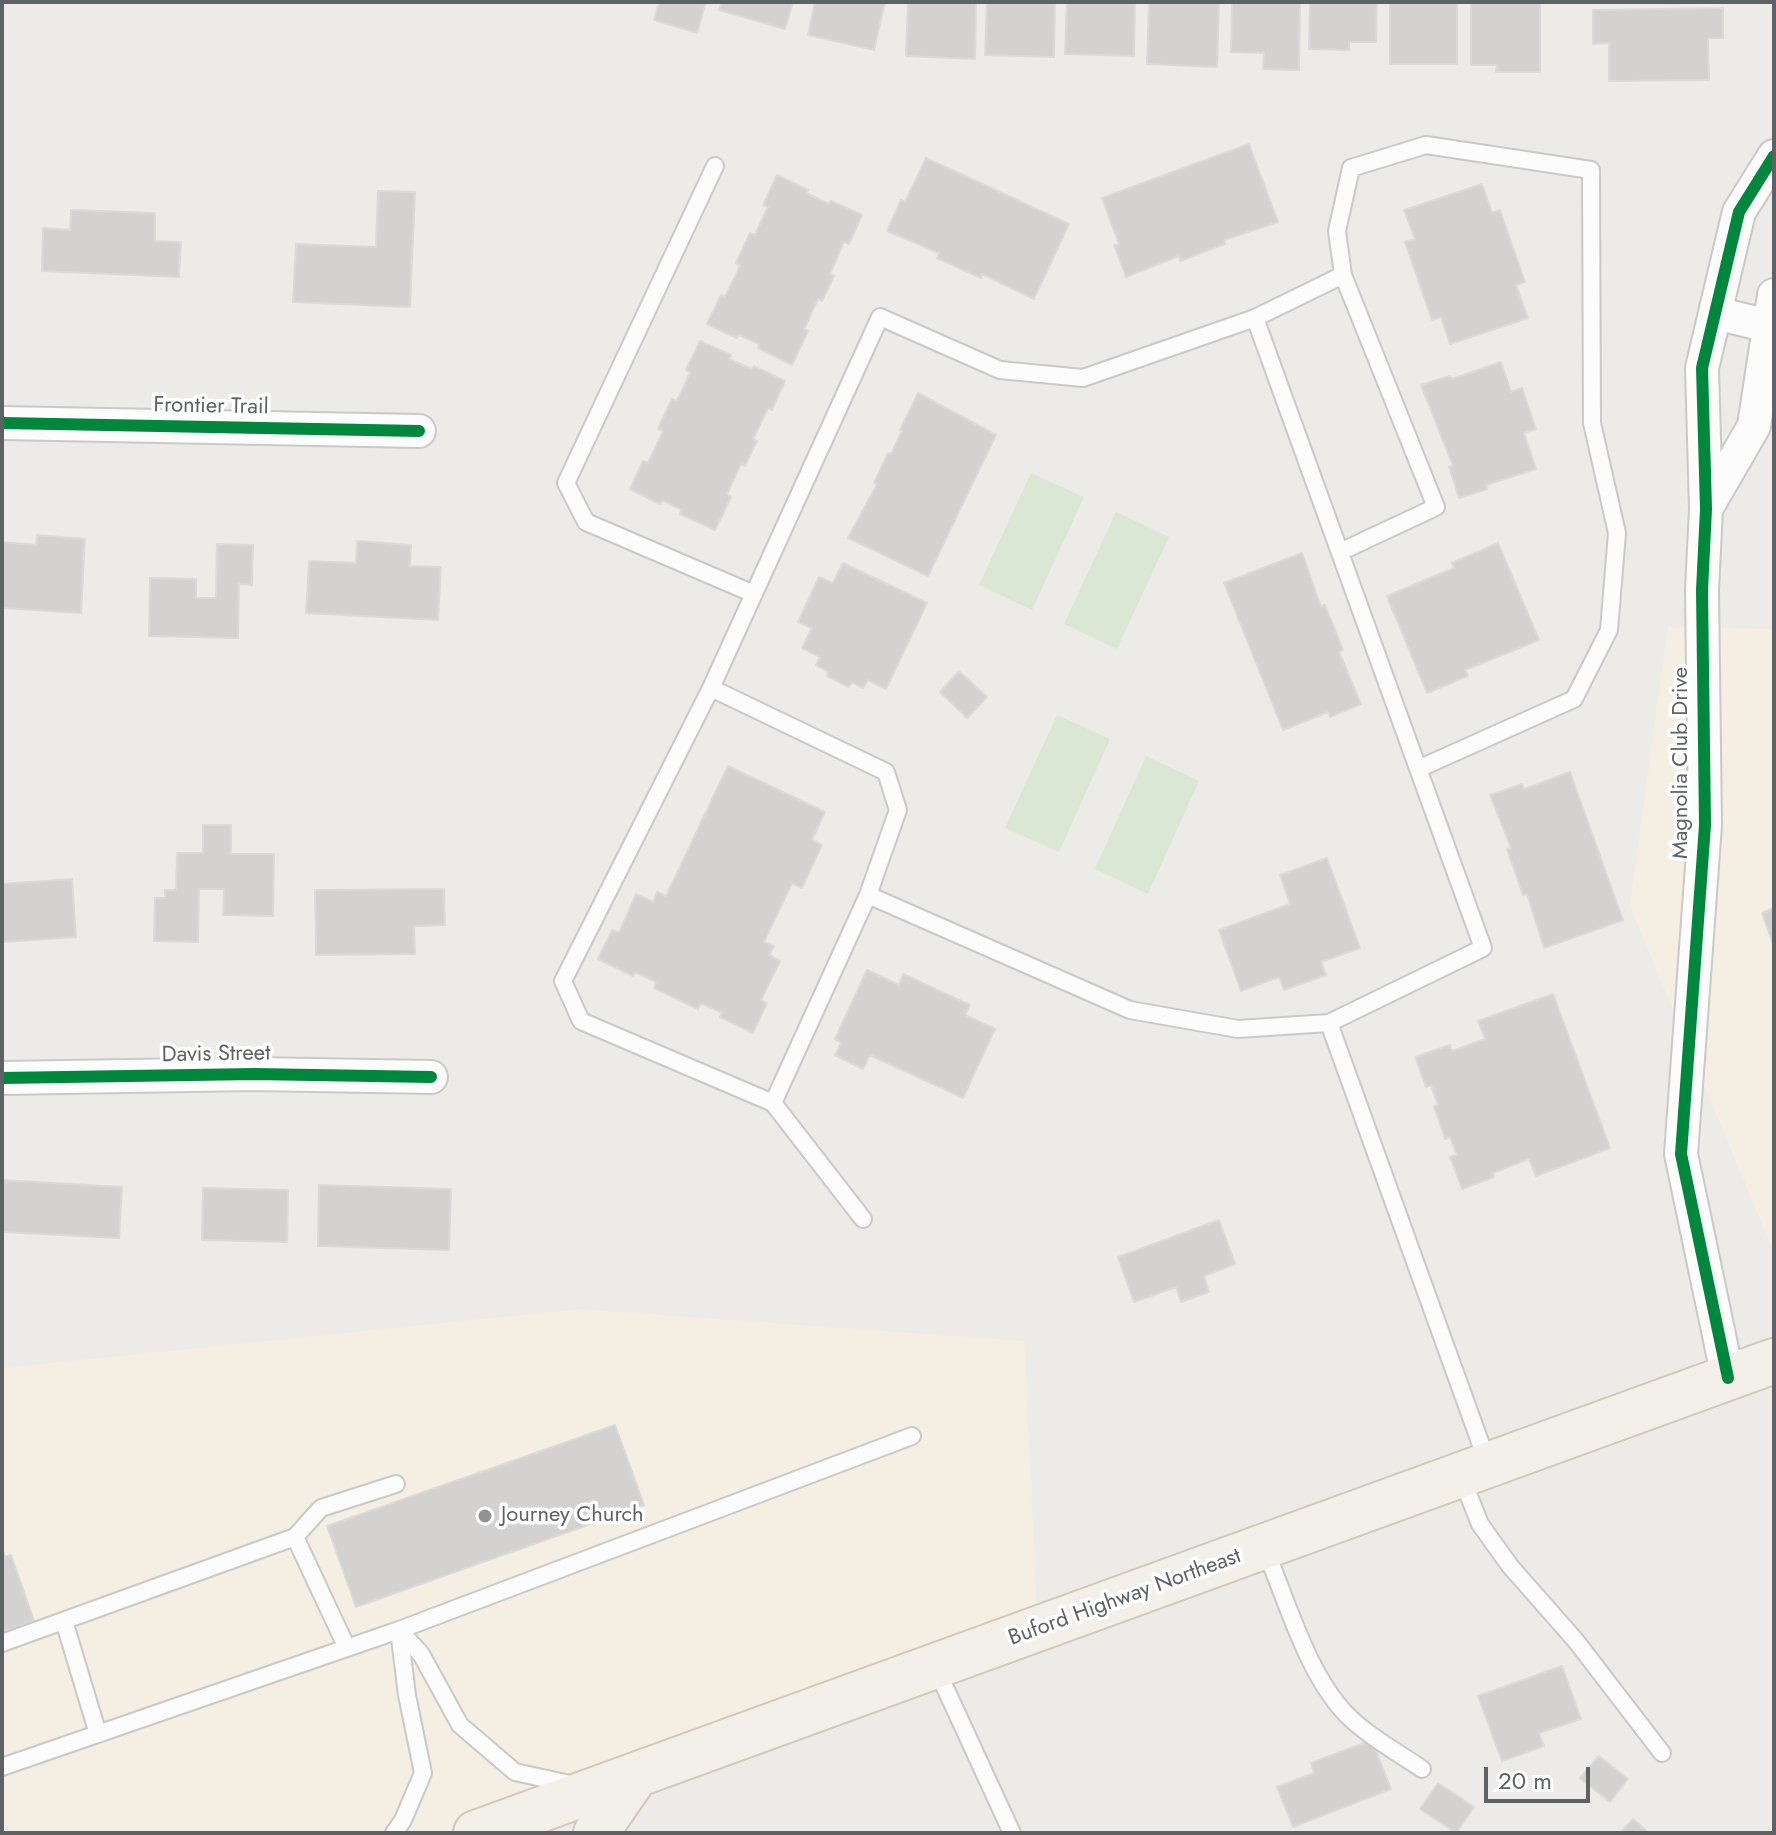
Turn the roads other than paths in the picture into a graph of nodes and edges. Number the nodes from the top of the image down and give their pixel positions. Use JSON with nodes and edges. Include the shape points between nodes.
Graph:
{"nodes":[{"id":1,"x":1774,"y":156,"type":"edge"},
{"id":2,"x":715,"y":166,"type":"dead end"},
{"id":3,"x":1343,"y":275,"type":"junction"},
{"id":4,"x":1772,"y":310,"type":"edge"},
{"id":5,"x":1715,"y":313,"type":"junction"},
{"id":6,"x":1255,"y":318,"type":"junction"},
{"id":7,"x":2,"y":423,"type":"edge"},
{"id":8,"x":419,"y":431,"type":"dead end"},
{"id":9,"x":1706,"y":509,"type":"junction"},
{"id":10,"x":1340,"y":552,"type":"junction"},
{"id":11,"x":754,"y":594,"type":"junction"},
{"id":12,"x":711,"y":688,"type":"junction"},
{"id":13,"x":1418,"y":769,"type":"junction"},
{"id":14,"x":868,"y":895,"type":"junction"},
{"id":15,"x":1329,"y":1023,"type":"junction"},
{"id":16,"x":431,"y":1077,"type":"dead end"},
{"id":17,"x":2,"y":1078,"type":"edge"},
{"id":18,"x":773,"y":1103,"type":"junction"},
{"id":19,"x":863,"y":1219,"type":"dead end"},
{"id":20,"x":1774,"y":1361,"type":"edge"},
{"id":21,"x":1728,"y":1378,"type":"junction"},
{"id":22,"x":912,"y":1436,"type":"dead end"},
{"id":23,"x":1474,"y":1470,"type":"junction"},
{"id":24,"x":396,"y":1484,"type":"dead end"},
{"id":25,"x":295,"y":1537,"type":"junction"},
{"id":26,"x":1265,"y":1547,"type":"junction"},
{"id":27,"x":64,"y":1621,"type":"junction"},
{"id":28,"x":399,"y":1630,"type":"junction"},
{"id":29,"x":2,"y":1643,"type":"edge"},
{"id":30,"x":347,"y":1648,"type":"junction"},
{"id":31,"x":936,"y":1666,"type":"junction"},
{"id":32,"x":98,"y":1734,"type":"junction"},
{"id":33,"x":1662,"y":1753,"type":"dead end"},
{"id":34,"x":2,"y":1767,"type":"edge"},
{"id":35,"x":1422,"y":1769,"type":"dead end"},
{"id":36,"x":636,"y":1775,"type":"junction"},
{"id":37,"x":595,"y":1790,"type":"junction"},
{"id":38,"x":394,"y":1833,"type":"edge"},
{"id":39,"x":478,"y":1833,"type":"edge"},
{"id":40,"x":596,"y":1833,"type":"edge"},
{"id":41,"x":1012,"y":1833,"type":"edge"}],
"edges":[{"from":1,"to":5,"type":"street","name":"Magnolia Club Drive","via":[[1739,212]]},
{"from":2,"to":11,"type":"lane","via":[[566,483],[586,522]]},
{"from":3,"to":6,"type":"lane"},
{"from":3,"to":10,"type":"lane","via":[[1436,507]]},
{"from":3,"to":13,"type":"lane","via":[[1337,231],[1351,168],[1426,145],[1591,170],[1592,423],[1617,533],[1609,630],[1574,699]]},
{"from":4,"to":5,"type":"street","name":"Magnolia Club Drive"},
{"from":4,"to":9,"type":"street","name":"Magnolia Club Drive","via":[[1754,426]]},
{"from":5,"to":9,"type":"street","name":"Magnolia Club Drive","via":[[1702,368]]},
{"from":6,"to":10,"type":"lane"},
{"from":6,"to":11,"type":"lane","via":[[1083,378],[1000,370],[880,317]]},
{"from":7,"to":8,"type":"street","name":"Frontier Trail"},
{"from":9,"to":21,"type":"street","name":"Magnolia Club Drive","via":[[1705,825],[1681,1154]]},
{"from":10,"to":13,"type":"lane"},
{"from":11,"to":12,"type":"lane"},
{"from":12,"to":14,"type":"lane","via":[[886,772],[898,810]]},
{"from":12,"to":18,"type":"lane","via":[[563,981],[581,1021]]},
{"from":13,"to":15,"type":"lane","via":[[1483,948]]},
{"from":14,"to":15,"type":"lane","via":[[1130,1010],[1238,1029]]},
{"from":14,"to":18,"type":"lane"},
{"from":15,"to":23,"type":"lane"},
{"from":16,"to":17,"type":"street","name":"Davis Street"},
{"from":18,"to":19,"type":"lane"},
{"from":20,"to":21,"type":"main road","name":"Buford Highway Northeast"},
{"from":21,"to":23,"type":"main road","name":"Buford Highway Northeast"},
{"from":22,"to":28,"type":"lane"},
{"from":23,"to":26,"type":"main road","name":"Buford Highway Northeast"},
{"from":23,"to":33,"type":"lane","via":[[1480,1524]]},
{"from":24,"to":25,"type":"lane","via":[[321,1508]]},
{"from":25,"to":27,"type":"lane"},
{"from":25,"to":30,"type":"lane"},
{"from":26,"to":31,"type":"main road","name":"Buford Highway Northeast"},
{"from":26,"to":35,"type":"lane","via":[[1331,1696],[1364,1729]]},
{"from":27,"to":29,"type":"lane"},
{"from":27,"to":32,"type":"lane"},
{"from":28,"to":30,"type":"lane"},
{"from":28,"to":37,"type":"lane","via":[[421,1654],[460,1725],[510,1769]]},
{"from":28,"to":38,"type":"lane","via":[[423,1773]]},
{"from":30,"to":32,"type":"lane"},
{"from":31,"to":36,"type":"main road","name":"Buford Highway Northeast"},
{"from":31,"to":41,"type":"lane"},
{"from":32,"to":34,"type":"lane"},
{"from":36,"to":37,"type":"main road","name":"Buford Highway Northeast"},
{"from":36,"to":40,"type":"main road"},
{"from":37,"to":39,"type":"main road","name":"Buford Highway Northeast"}]}
